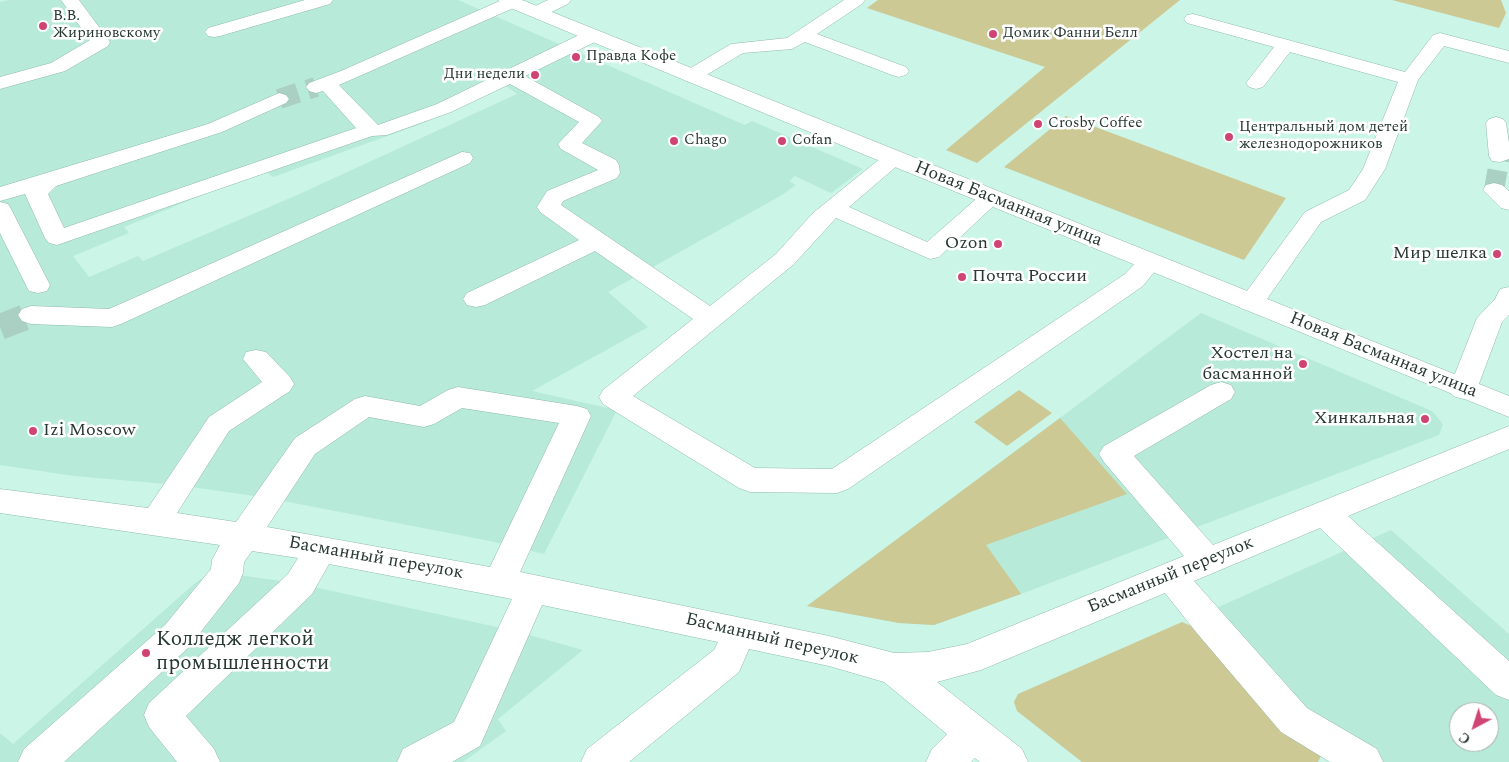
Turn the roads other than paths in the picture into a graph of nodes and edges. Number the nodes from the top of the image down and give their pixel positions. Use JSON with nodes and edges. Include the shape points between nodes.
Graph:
{"nodes":[{"id":1,"x":70,"y":0,"type":"edge"},
{"id":2,"x":324,"y":0,"type":"edge"},
{"id":3,"x":562,"y":0,"type":"edge"},
{"id":4,"x":856,"y":0,"type":"edge"},
{"id":5,"x":509,"y":1,"type":"edge"},
{"id":6,"x":537,"y":12,"type":"junction"},
{"id":7,"x":1192,"y":19,"type":"dead end"},
{"id":8,"x":214,"y":32,"type":"dead end"},
{"id":9,"x":803,"y":35,"type":"junction"},
{"id":10,"x":592,"y":36,"type":"junction"},
{"id":11,"x":1286,"y":45,"type":"junction"},
{"id":12,"x":1509,"y":58,"type":"edge"},
{"id":13,"x":899,"y":71,"type":"dead end"},
{"id":14,"x":511,"y":76,"type":"junction"},
{"id":15,"x":691,"y":76,"type":"junction"},
{"id":16,"x":1409,"y":79,"type":"junction"},
{"id":17,"x":1256,"y":82,"type":"dead end"},
{"id":18,"x":0,"y":83,"type":"edge"},
{"id":19,"x":279,"y":99,"type":"tunnel mouth"},
{"id":20,"x":370,"y":130,"type":"junction"},
{"id":21,"x":462,"y":158,"type":"dead end"},
{"id":22,"x":894,"y":159,"type":"junction"},
{"id":23,"x":48,"y":181,"type":"junction"},
{"id":24,"x":0,"y":194,"type":"edge"},
{"id":25,"x":990,"y":198,"type":"junction"},
{"id":26,"x":833,"y":208,"type":"junction"},
{"id":27,"x":0,"y":209,"type":"edge"},
{"id":28,"x":596,"y":241,"type":"junction"},
{"id":29,"x":1150,"y":262,"type":"junction"},
{"id":30,"x":38,"y":285,"type":"dead end"},
{"id":31,"x":1509,"y":296,"type":"edge"},
{"id":32,"x":476,"y":299,"type":"dead end"},
{"id":33,"x":1252,"y":303,"type":"junction"},
{"id":34,"x":31,"y":315,"type":"tunnel mouth"},
{"id":35,"x":711,"y":319,"type":"junction"},
{"id":36,"x":256,"y":359,"type":"dead end"},
{"id":37,"x":1463,"y":389,"type":"junction"},
{"id":38,"x":1221,"y":392,"type":"dead end"},
{"id":39,"x":1509,"y":407,"type":"edge"},
{"id":40,"x":1509,"y":437,"type":"edge"},
{"id":41,"x":0,"y":501,"type":"edge"},
{"id":42,"x":1324,"y":513,"type":"junction"},
{"id":43,"x":156,"y":522,"type":"junction"},
{"id":44,"x":244,"y":536,"type":"junction"},
{"id":45,"x":322,"y":548,"type":"junction"},
{"id":46,"x":1208,"y":561,"type":"junction"},
{"id":47,"x":1171,"y":576,"type":"junction"},
{"id":48,"x":499,"y":582,"type":"junction"},
{"id":49,"x":534,"y":589,"type":"junction"},
{"id":50,"x":739,"y":632,"type":"junction"},
{"id":51,"x":894,"y":669,"type":"junction"},
{"id":52,"x":1509,"y":684,"type":"edge"},
{"id":53,"x":974,"y":733,"type":"junction"},
{"id":54,"x":37,"y":762,"type":"edge"},
{"id":55,"x":201,"y":762,"type":"edge"},
{"id":56,"x":416,"y":762,"type":"edge"},
{"id":57,"x":600,"y":762,"type":"edge"},
{"id":58,"x":945,"y":762,"type":"edge"},
{"id":59,"x":1009,"y":762,"type":"edge"},
{"id":60,"x":1364,"y":762,"type":"edge"}],
"edges":[{"from":1,"to":18,"type":"street","via":[[101,42],[58,67]]},
{"from":2,"to":8,"type":"street"},
{"from":3,"to":6,"type":"street"},
{"from":4,"to":9,"type":"street"},
{"from":5,"to":6,"type":"street","name":"Новая Басманная улица"},
{"from":5,"to":20,"type":"street","via":[[321,85]]},
{"from":6,"to":10,"type":"street","name":"Новая Басманная улица"},
{"from":7,"to":11,"type":"street"},
{"from":9,"to":13,"type":"street"},
{"from":9,"to":15,"type":"street","via":[[792,42],[738,48]]},
{"from":10,"to":14,"type":"street"},
{"from":10,"to":15,"type":"street","name":"Новая Басманная улица"},
{"from":11,"to":16,"type":"street"},
{"from":11,"to":17,"type":"street"},
{"from":12,"to":16,"type":"street","via":[[1440,39]]},
{"from":14,"to":20,"type":"street","via":[[444,108],[380,131]]},
{"from":14,"to":28,"type":"street","via":[[592,121],[569,144],[608,165],[609,173],[555,196],[548,207]]},
{"from":15,"to":22,"type":"street","name":"Новая Басманная улица"},
{"from":16,"to":33,"type":"street","via":[[1374,169],[1357,195],[1313,217]]},
{"from":19,"to":23,"type":"street","via":[[216,128]]},
{"from":20,"to":23,"type":"street","via":[[57,238],[36,193]]},
{"from":21,"to":34,"type":"street","via":[[112,318]]},
{"from":22,"to":25,"type":"street","name":"Новая Басманная улица"},
{"from":22,"to":26,"type":"street"},
{"from":23,"to":24,"type":"street"},
{"from":25,"to":26,"type":"street","via":[[930,252]]},
{"from":25,"to":29,"type":"street","name":"Новая Басманная улица"},
{"from":26,"to":35,"type":"street","via":[[785,259]]},
{"from":27,"to":30,"type":"street"},
{"from":28,"to":32,"type":"street"},
{"from":28,"to":35,"type":"street"},
{"from":29,"to":33,"type":"street","name":"Новая Басманная улица"},
{"from":29,"to":35,"type":"street","via":[[1134,280],[837,481],[750,480],[613,397]]},
{"from":31,"to":37,"type":"street","via":[[1490,318]]},
{"from":33,"to":37,"type":"street","name":"Новая Басманная улица"},
{"from":36,"to":43,"type":"street","via":[[280,384],[219,424]]},
{"from":37,"to":39,"type":"street","name":"Новая Басманная улица"},
{"from":38,"to":46,"type":"street","via":[[1114,454]]},
{"from":40,"to":42,"type":"street","name":"Басманный переулок"},
{"from":41,"to":43,"type":"street","name":"Басманный переулок"},
{"from":42,"to":46,"type":"street","name":"Басманный переулок"},
{"from":42,"to":52,"type":"street"},
{"from":43,"to":44,"type":"street","name":"Басманный переулок"},
{"from":44,"to":45,"type":"street","name":"Басманный переулок"},
{"from":44,"to":48,"type":"street","via":[[305,446],[365,406],[424,417],[458,397],[577,416]]},
{"from":44,"to":54,"type":"street","via":[[228,560],[227,573],[177,636]]},
{"from":45,"to":48,"type":"street","name":"Басманный переулок"},
{"from":45,"to":55,"type":"street","via":[[300,584],[162,715]]},
{"from":46,"to":47,"type":"street","name":"Басманный переулок"},
{"from":47,"to":51,"type":"street","name":"Басманный переулок","via":[[969,659],[928,668]]},
{"from":47,"to":60,"type":"street","via":[[1294,720]]},
{"from":48,"to":49,"type":"street","name":"Басманный переулок"},
{"from":49,"to":50,"type":"street","name":"Басманный переулок"},
{"from":49,"to":56,"type":"street","via":[[467,734]]},
{"from":50,"to":51,"type":"street","name":"Басманный переулок"},
{"from":50,"to":57,"type":"street","via":[[727,661]]},
{"from":51,"to":53,"type":"street"},
{"from":53,"to":58,"type":"street"},
{"from":53,"to":59,"type":"street"}]}
